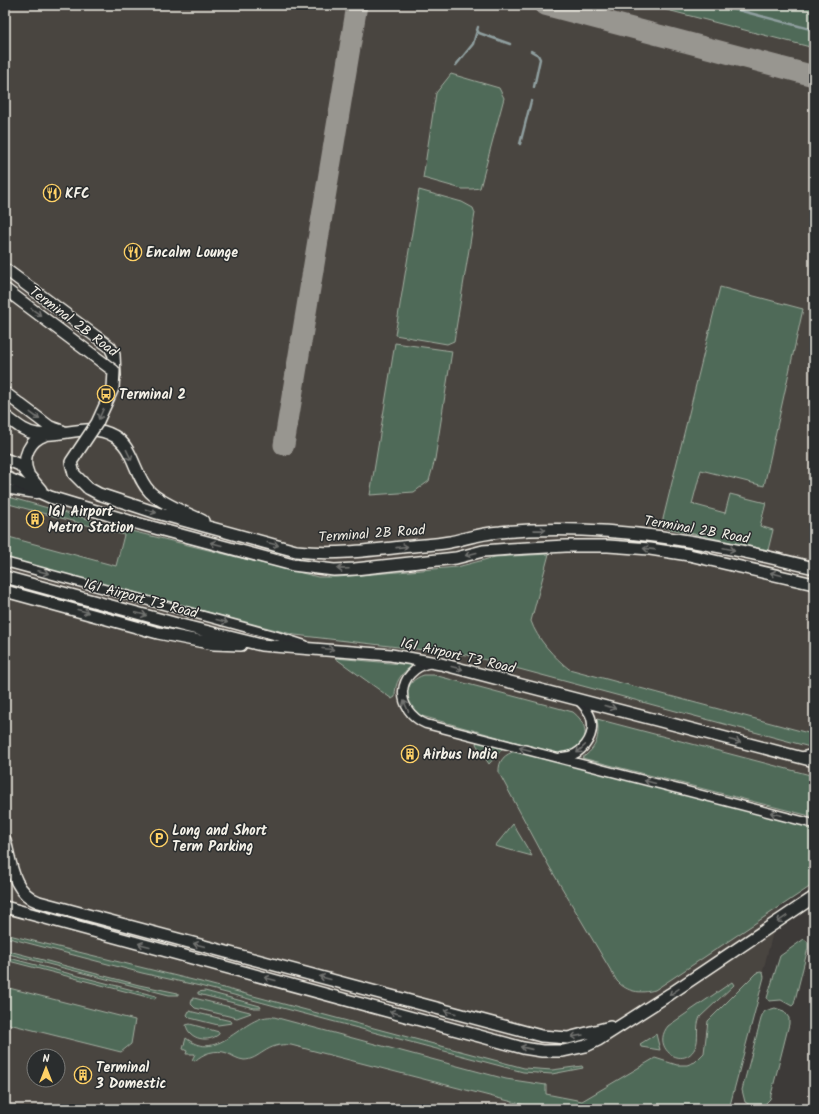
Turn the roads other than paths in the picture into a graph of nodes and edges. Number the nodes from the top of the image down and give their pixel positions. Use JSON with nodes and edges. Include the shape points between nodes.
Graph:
{"nodes":[{"id":1,"x":5,"y":269,"type":"edge"},
{"id":2,"x":5,"y":289,"type":"edge"},
{"id":3,"x":115,"y":376,"type":"junction"},
{"id":4,"x":5,"y":393,"type":"edge"},
{"id":5,"x":5,"y":416,"type":"edge"},
{"id":6,"x":67,"y":431,"type":"junction"},
{"id":7,"x":45,"y":435,"type":"junction"},
{"id":8,"x":5,"y":459,"type":"edge"},
{"id":9,"x":28,"y":473,"type":"junction"},
{"id":10,"x":5,"y":477,"type":"edge"},
{"id":11,"x":5,"y":489,"type":"edge"},
{"id":12,"x":50,"y":496,"type":"junction"},
{"id":13,"x":222,"y":531,"type":"junction"},
{"id":14,"x":501,"y":532,"type":"junction"},
{"id":15,"x":510,"y":549,"type":"junction"},
{"id":16,"x":5,"y":562,"type":"edge"},
{"id":17,"x":814,"y":568,"type":"edge"},
{"id":18,"x":5,"y":577,"type":"edge"},
{"id":19,"x":814,"y":584,"type":"edge"},
{"id":20,"x":5,"y":591,"type":"edge"},
{"id":21,"x":261,"y":645,"type":"junction"},
{"id":22,"x":311,"y":648,"type":"junction"},
{"id":23,"x":442,"y":664,"type":"junction"},
{"id":24,"x":569,"y":696,"type":"junction"},
{"id":25,"x":814,"y":753,"type":"edge"},
{"id":26,"x":554,"y":757,"type":"junction"},
{"id":27,"x":799,"y":758,"type":"junction"},
{"id":28,"x":814,"y":761,"type":"edge"},
{"id":29,"x":814,"y":824,"type":"edge"},
{"id":30,"x":5,"y":840,"type":"edge"},
{"id":31,"x":814,"y":897,"type":"edge"},
{"id":32,"x":5,"y":906,"type":"edge"},
{"id":33,"x":627,"y":1021,"type":"junction"}],
"edges":[{"from":1,"to":3,"type":"main road","via":[[110,347],[114,355]]},
{"from":2,"to":3,"type":"main road","name":"Terminal 2B Road","one_way":true,"bridge":true,"via":[[112,368]]},
{"from":3,"to":13,"type":"main road","name":"Terminal 2B Road","one_way":true,"bridge":true,"via":[[113,388],[97,423],[72,462],[74,474],[88,488],[99,494]]},
{"from":4,"to":6,"type":"main road","one_way":true,"via":[[50,427]]},
{"from":5,"to":7,"type":"main road","via":[[28,432]]},
{"from":6,"to":7,"type":"main road"},
{"from":6,"to":13,"type":"main road","one_way":true,"via":[[92,430],[115,436],[127,449],[150,492]]},
{"from":7,"to":9,"type":"main road","via":[[34,441],[29,449],[25,466]]},
{"from":8,"to":9,"type":"main road","via":[[20,465]]},
{"from":9,"to":12,"type":"main road","via":[[34,484]]},
{"from":10,"to":12,"type":"main road","name":"Terminal 2B Road"},
{"from":11,"to":12,"type":"street"},
{"from":15,"to":12,"type":"main road","name":"Terminal 2B Road","one_way":true,"via":[[483,551],[456,558],[355,569],[315,568],[293,565]]},
{"from":13,"to":14,"type":"main road","name":"Terminal 2B Road","one_way":true,"via":[[296,550],[332,553],[450,542],[477,534]]},
{"from":14,"to":15,"type":"main road","via":[[502,545]]},
{"from":14,"to":17,"type":"main road","name":"Terminal 2B Road","one_way":true,"via":[[613,530],[654,535]]},
{"from":19,"to":15,"type":"main road","name":"Terminal 2B Road","one_way":true,"via":[[688,554],[650,549],[566,546]]},
{"from":16,"to":22,"type":"street","one_way":true,"via":[[270,634]]},
{"from":18,"to":21,"type":"main road","name":"IGI Airport T3 Road","one_way":true},
{"from":20,"to":21,"type":"main road","one_way":true,"via":[[191,640],[214,644]]},
{"from":21,"to":22,"type":"main road","name":"IGI Airport T3 Road"},
{"from":22,"to":23,"type":"main road","name":"IGI Airport T3 Road","one_way":true,"via":[[391,655]]},
{"from":23,"to":24,"type":"main road","name":"IGI Airport T3 Road","one_way":true},
{"from":26,"to":23,"type":"street","one_way":true,"via":[[417,720],[411,715],[404,701],[407,677],[422,665]]},
{"from":24,"to":26,"type":"street","one_way":true,"via":[[586,708],[591,718],[591,734],[584,748],[575,754]]},
{"from":24,"to":27,"type":"main road","name":"IGI Airport T3 Road","one_way":true},
{"from":25,"to":27,"type":"street"},
{"from":29,"to":26,"type":"street","one_way":true},
{"from":27,"to":28,"type":"main road","name":"IGI Airport T3 Road"},
{"from":33,"to":30,"type":"main road","one_way":true,"via":[[582,1036],[541,1036],[39,902],[31,899],[20,889]]},
{"from":31,"to":33,"type":"main road","one_way":true},
{"from":33,"to":32,"type":"main road","one_way":true,"via":[[586,1046],[554,1051],[523,1048]]}]}
